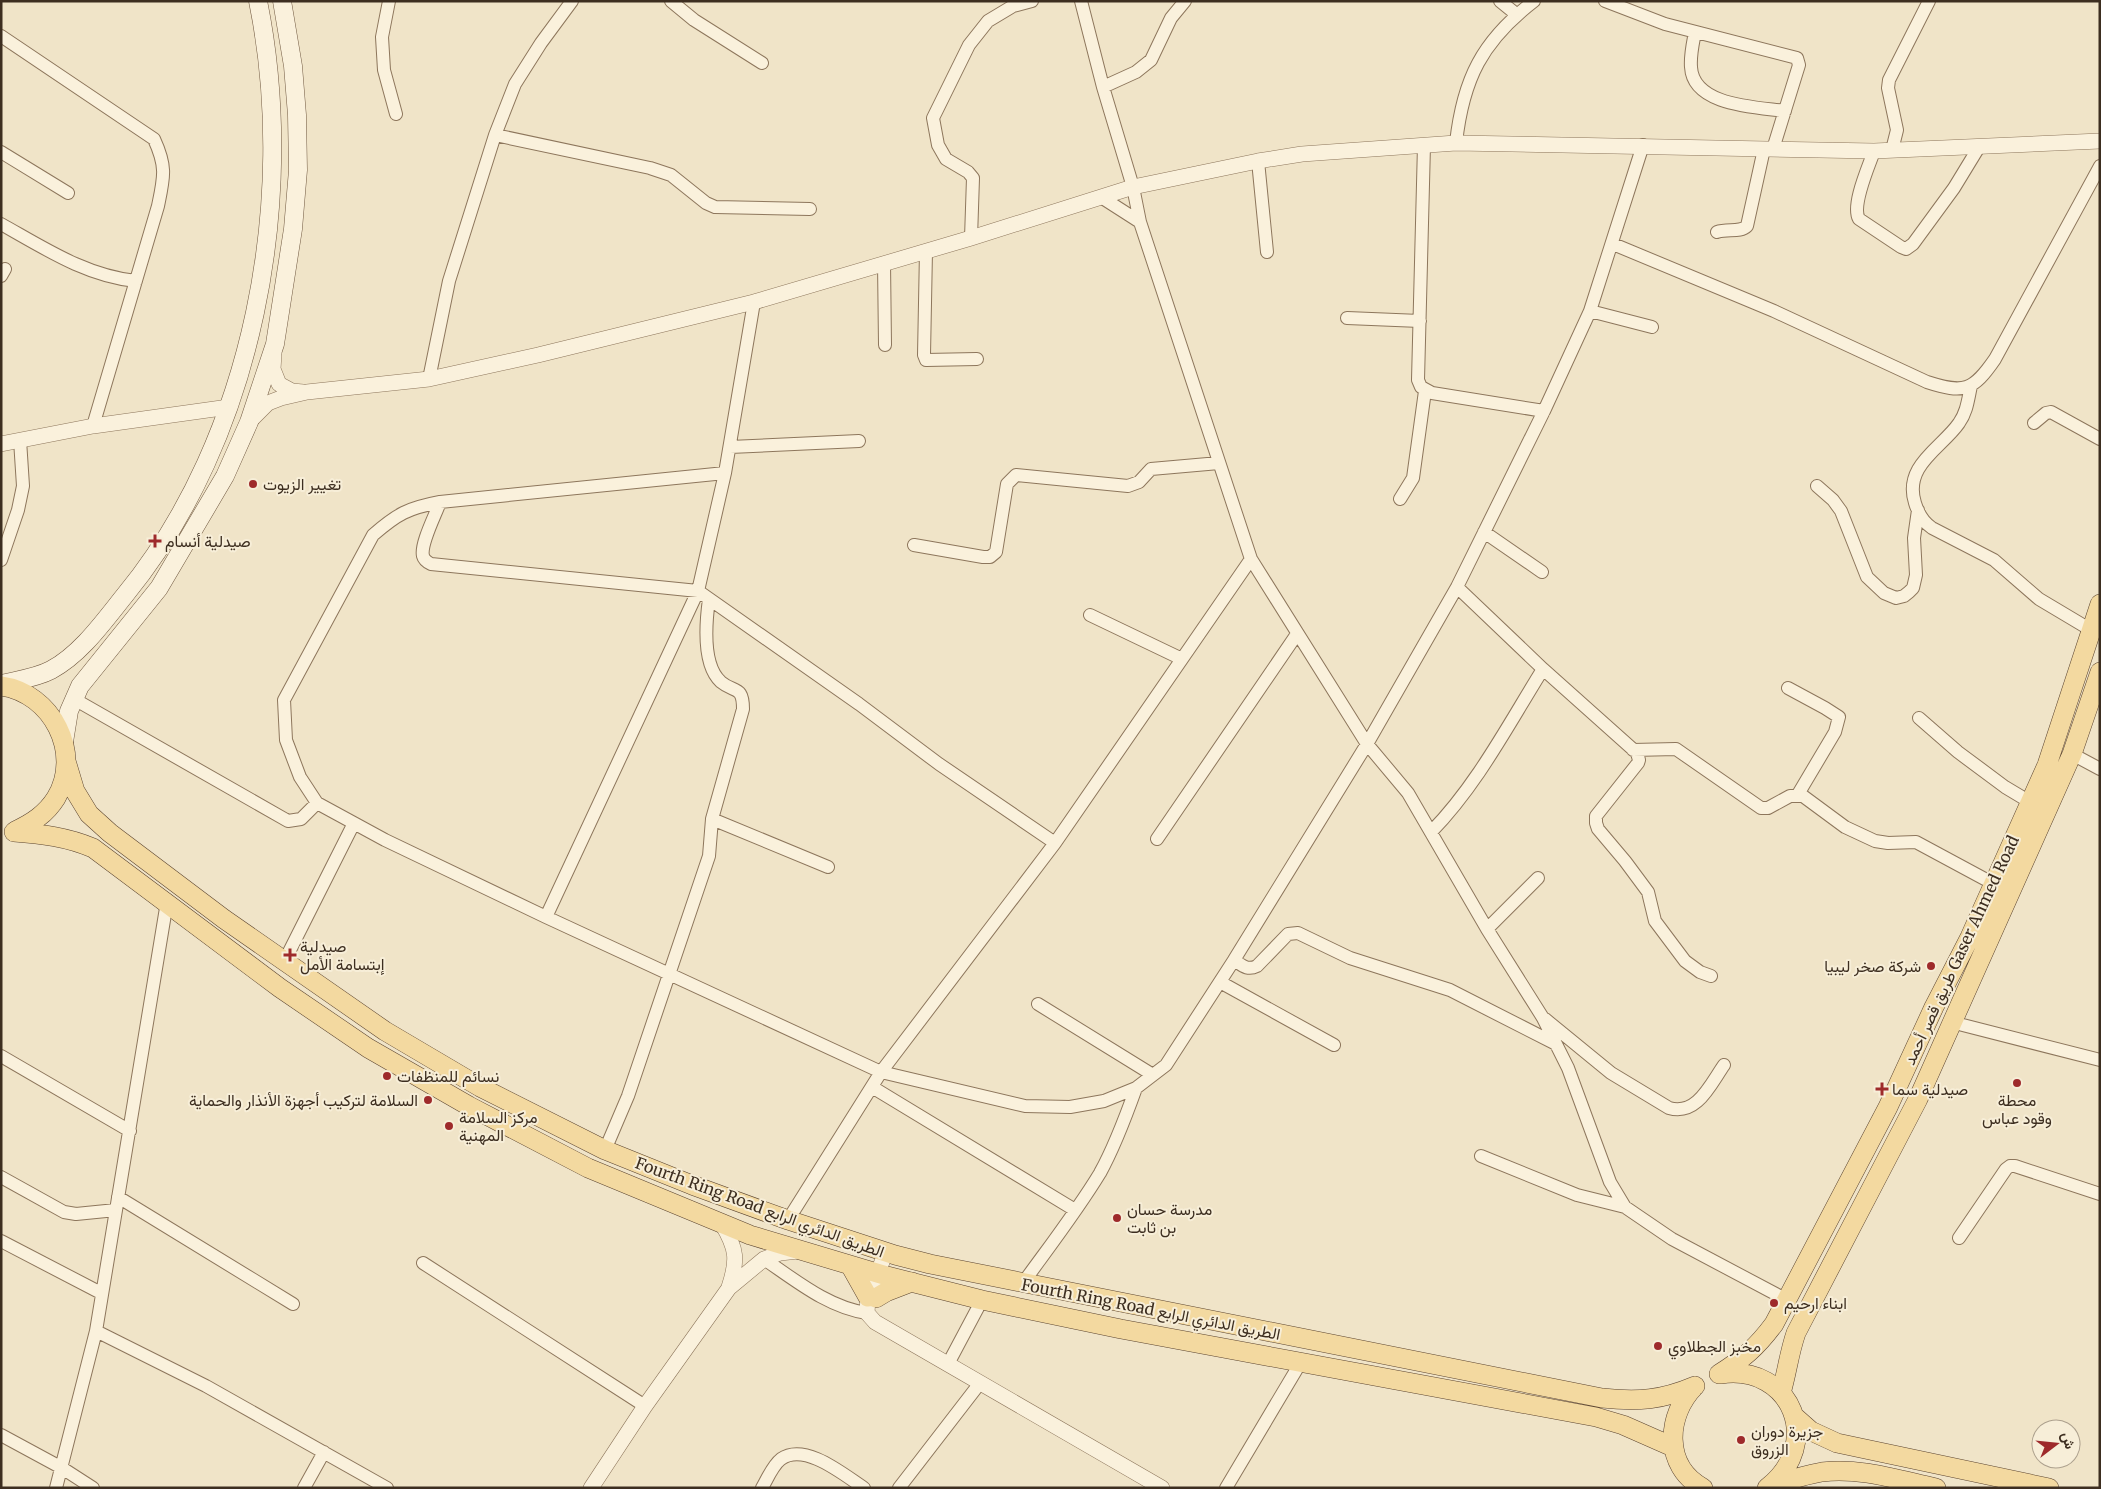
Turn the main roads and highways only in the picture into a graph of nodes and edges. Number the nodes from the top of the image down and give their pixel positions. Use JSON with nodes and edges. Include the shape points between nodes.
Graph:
{"nodes":[{"id":1,"x":258,"y":1,"type":"edge"},
{"id":2,"x":282,"y":1,"type":"edge"},
{"id":3,"x":2100,"y":604,"type":"edge"},
{"id":4,"x":2100,"y":672,"type":"edge"},
{"id":5,"x":1,"y":685,"type":"edge"},
{"id":6,"x":64,"y":742,"type":"junction"},
{"id":7,"x":66,"y":761,"type":"junction"},
{"id":8,"x":7,"y":833,"type":"edge"},
{"id":9,"x":850,"y":1265,"type":"junction"},
{"id":10,"x":912,"y":1282,"type":"junction"},
{"id":11,"x":1719,"y":1374,"type":"junction"},
{"id":12,"x":1695,"y":1386,"type":"junction"},
{"id":13,"x":1781,"y":1393,"type":"junction"},
{"id":14,"x":1794,"y":1416,"type":"junction"},
{"id":15,"x":1673,"y":1447,"type":"junction"},
{"id":16,"x":1684,"y":1480,"type":"edge"},
{"id":17,"x":1703,"y":1488,"type":"edge"},
{"id":18,"x":1767,"y":1488,"type":"edge"},
{"id":19,"x":1936,"y":1488,"type":"edge"},
{"id":20,"x":2049,"y":1488,"type":"edge"}],
"edges":[{"from":1,"to":5,"type":"main road","via":[[273,120],[271,188],[261,282],[242,366],[220,434],[174,527],[144,573],[102,624],[50,671]]},
{"from":2,"to":6,"type":"main road","via":[[293,66],[298,170],[293,229],[275,344],[249,422],[225,476],[159,588],[80,686],[69,711]]},
{"from":3,"to":11,"type":"main road","name":"طريق قصر أحمد Gaser Ahmed Road","via":[[2047,765],[1888,1107],[1774,1324],[1741,1361]]},
{"from":4,"to":13,"type":"main road","name":"طريق قصر أحمد Gaser Ahmed Road","via":[[2072,754],[1907,1121],[1806,1310],[1788,1356]]},
{"from":5,"to":6,"type":"main road","via":[[38,702],[54,720]]},
{"from":6,"to":7,"type":"main road"},
{"from":7,"to":8,"type":"main road","via":[[64,780],[45,812],[31,824]]},
{"from":7,"to":12,"type":"main road","name":"Fourth Ring Road الطريق الدائري الرابع","via":[[75,791],[89,814],[110,833],[224,919],[385,1031],[480,1087],[605,1150],[692,1185],[890,1254],[1023,1283],[1602,1398],[1627,1401],[1653,1399]]},
{"from":8,"to":9,"type":"main road","via":[[45,834],[72,839],[93,848],[280,988],[376,1052],[469,1106],[588,1168],[750,1235]]},
{"from":9,"to":10,"type":"main road"},
{"from":9,"to":10,"type":"main road","via":[[870,1304],[886,1292]]},
{"from":10,"to":15,"type":"main road","via":[[982,1300],[1596,1416]]},
{"from":11,"to":12,"type":"main road","name":"Fourth Ring Road الطريق الدائري الرابع"},
{"from":11,"to":13,"type":"main road","via":[[1746,1373],[1759,1377]]},
{"from":12,"to":15,"type":"main road","via":[[1676,1413]]},
{"from":13,"to":14,"type":"main road"},
{"from":14,"to":18,"type":"main road","via":[[1797,1430],[1793,1457],[1787,1469]]},
{"from":14,"to":20,"type":"main road","via":[[1811,1431],[1837,1443]]},
{"from":15,"to":16,"type":"main road"},
{"from":16,"to":17,"type":"main road"},
{"from":18,"to":19,"type":"main road","via":[[1823,1472],[1852,1472]]}]}
